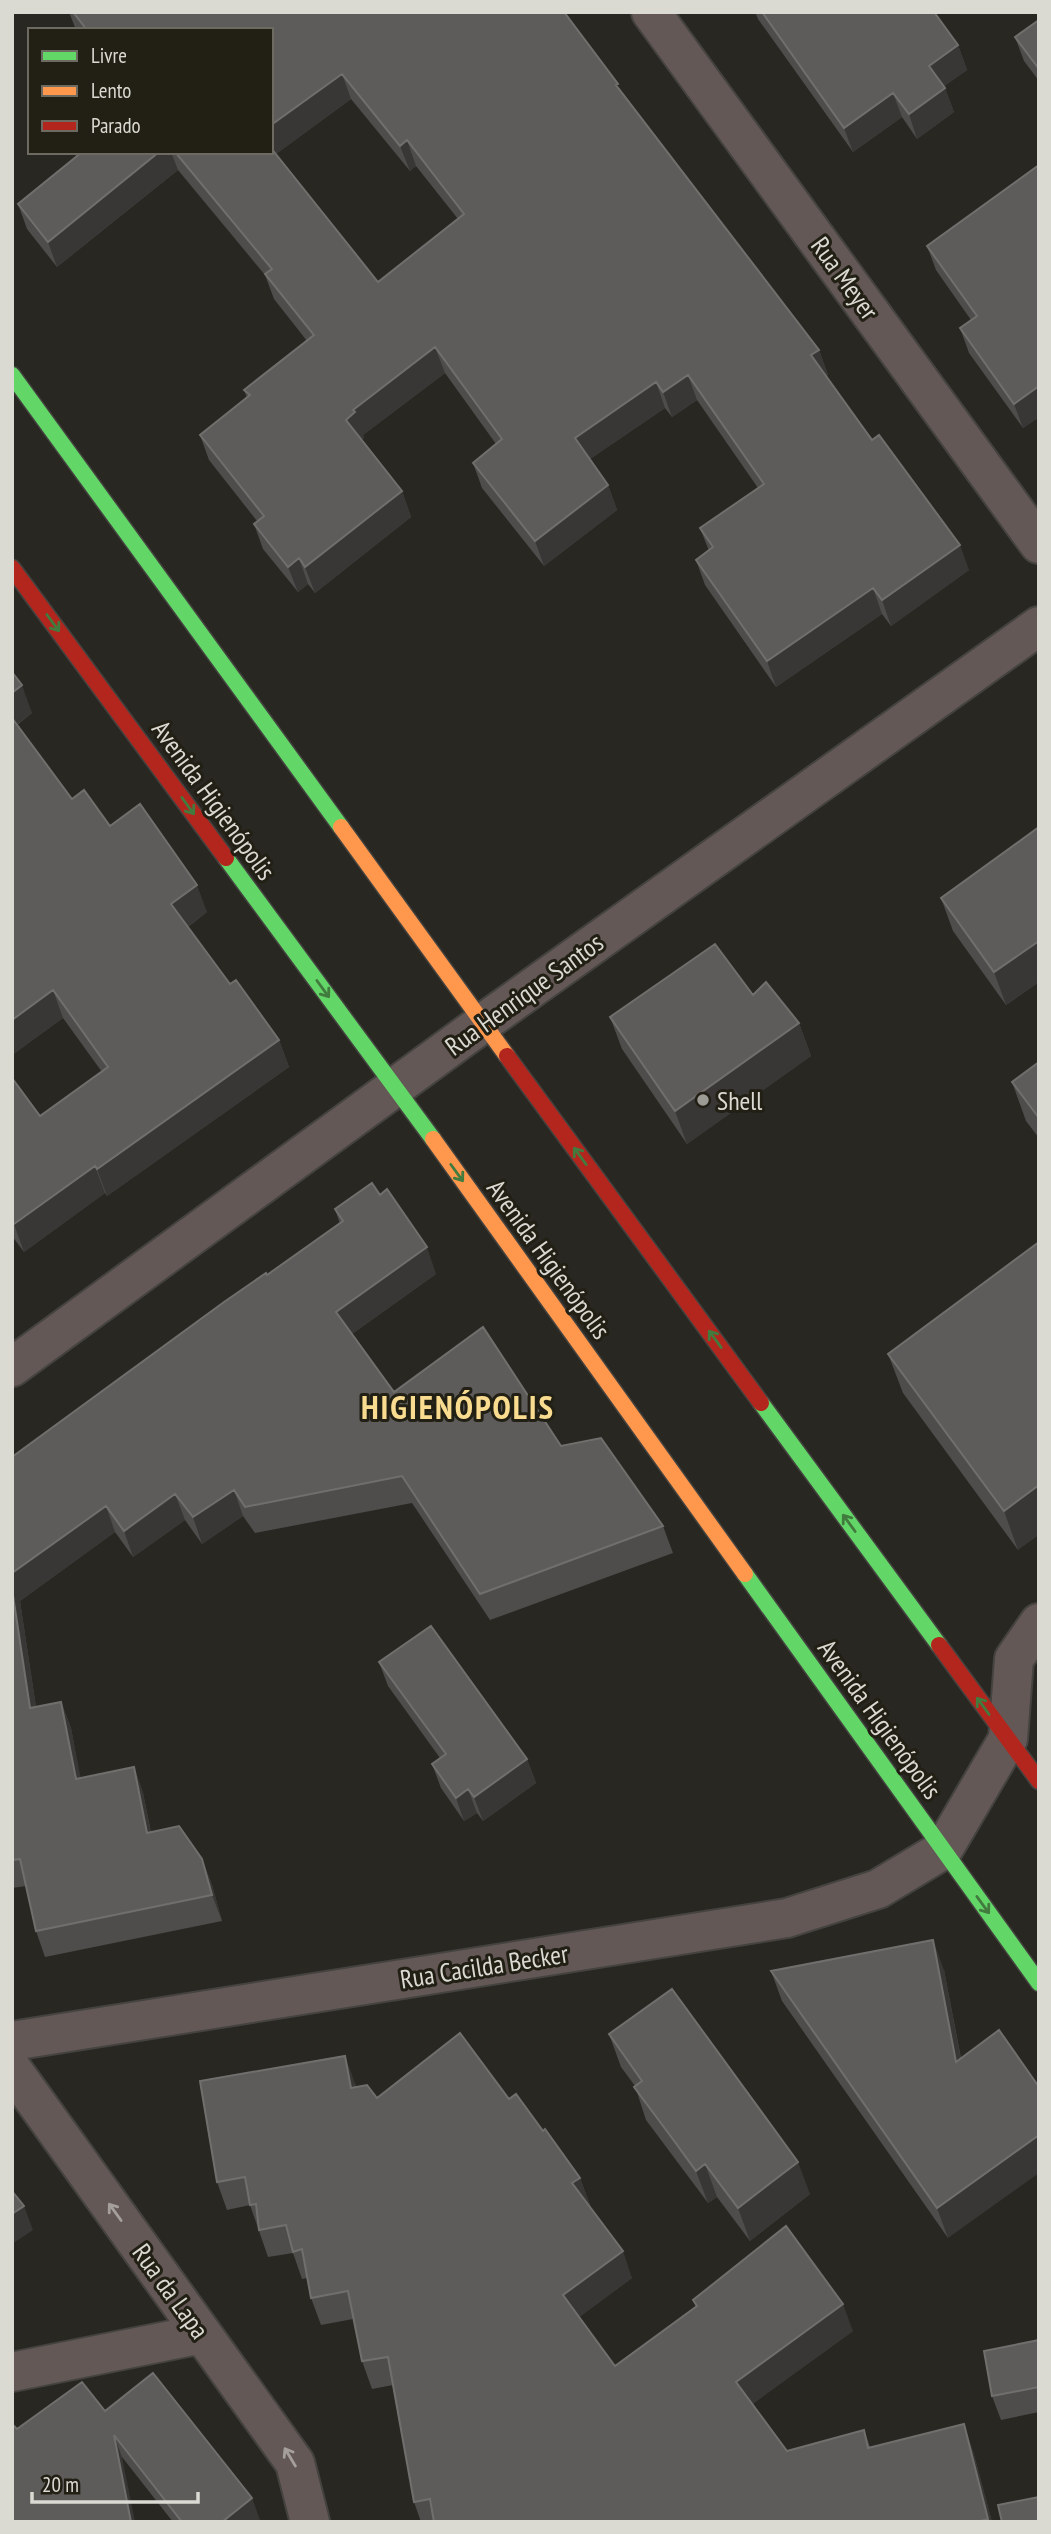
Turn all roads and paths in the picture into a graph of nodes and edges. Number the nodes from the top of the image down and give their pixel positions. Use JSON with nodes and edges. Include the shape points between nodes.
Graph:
{"nodes":[{"id":1,"x":651,"y":12,"type":"edge"},
{"id":2,"x":12,"y":375,"type":"edge"},
{"id":3,"x":1039,"y":544,"type":"edge"},
{"id":4,"x":12,"y":568,"type":"edge"},
{"id":5,"x":1039,"y":626,"type":"edge"},
{"id":6,"x":483,"y":1023,"type":"junction"},
{"id":7,"x":396,"y":1087,"type":"junction"},
{"id":8,"x":12,"y":1367,"type":"edge"},
{"id":9,"x":1039,"y":1623,"type":"edge"},
{"id":10,"x":1007,"y":1740,"type":"junction"},
{"id":11,"x":1039,"y":1781,"type":"edge"},
{"id":12,"x":943,"y":1850,"type":"junction"},
{"id":13,"x":1039,"y":1983,"type":"edge"},
{"id":14,"x":12,"y":2041,"type":"edge"},
{"id":15,"x":12,"y":2069,"type":"edge"},
{"id":16,"x":202,"y":2334,"type":"junction"},
{"id":17,"x":12,"y":2372,"type":"edge"},
{"id":18,"x":310,"y":2522,"type":"edge"}],
"edges":[{"from":1,"to":3,"type":"street","name":"Rua Meyer"},
{"from":2,"to":6,"type":"main road"},
{"from":4,"to":7,"type":"main road","name":"Avenida Higienópolis","one_way":true},
{"from":5,"to":6,"type":"street","name":"Rua Henrique Santos"},
{"from":6,"to":7,"type":"street","name":"Rua Henrique Santos"},
{"from":10,"to":6,"type":"main road","one_way":true},
{"from":7,"to":8,"type":"street","name":"Rua Henrique Santos"},
{"from":7,"to":12,"type":"main road","name":"Avenida Higienópolis","one_way":true},
{"from":9,"to":10,"type":"street","via":[[1014,1659]]},
{"from":10,"to":11,"type":"main road"},
{"from":10,"to":12,"type":"street"},
{"from":12,"to":13,"type":"main road","name":"Avenida Higienópolis","one_way":true},
{"from":12,"to":14,"type":"street","name":"Rua Cacilda Becker","via":[[878,1889],[786,1918]]},
{"from":16,"to":15,"type":"street","name":"Rua da Lapa","one_way":true},
{"from":16,"to":17,"type":"street"},
{"from":18,"to":16,"type":"street","name":"Rua da Lapa","one_way":true,"via":[[295,2463]]}]}
